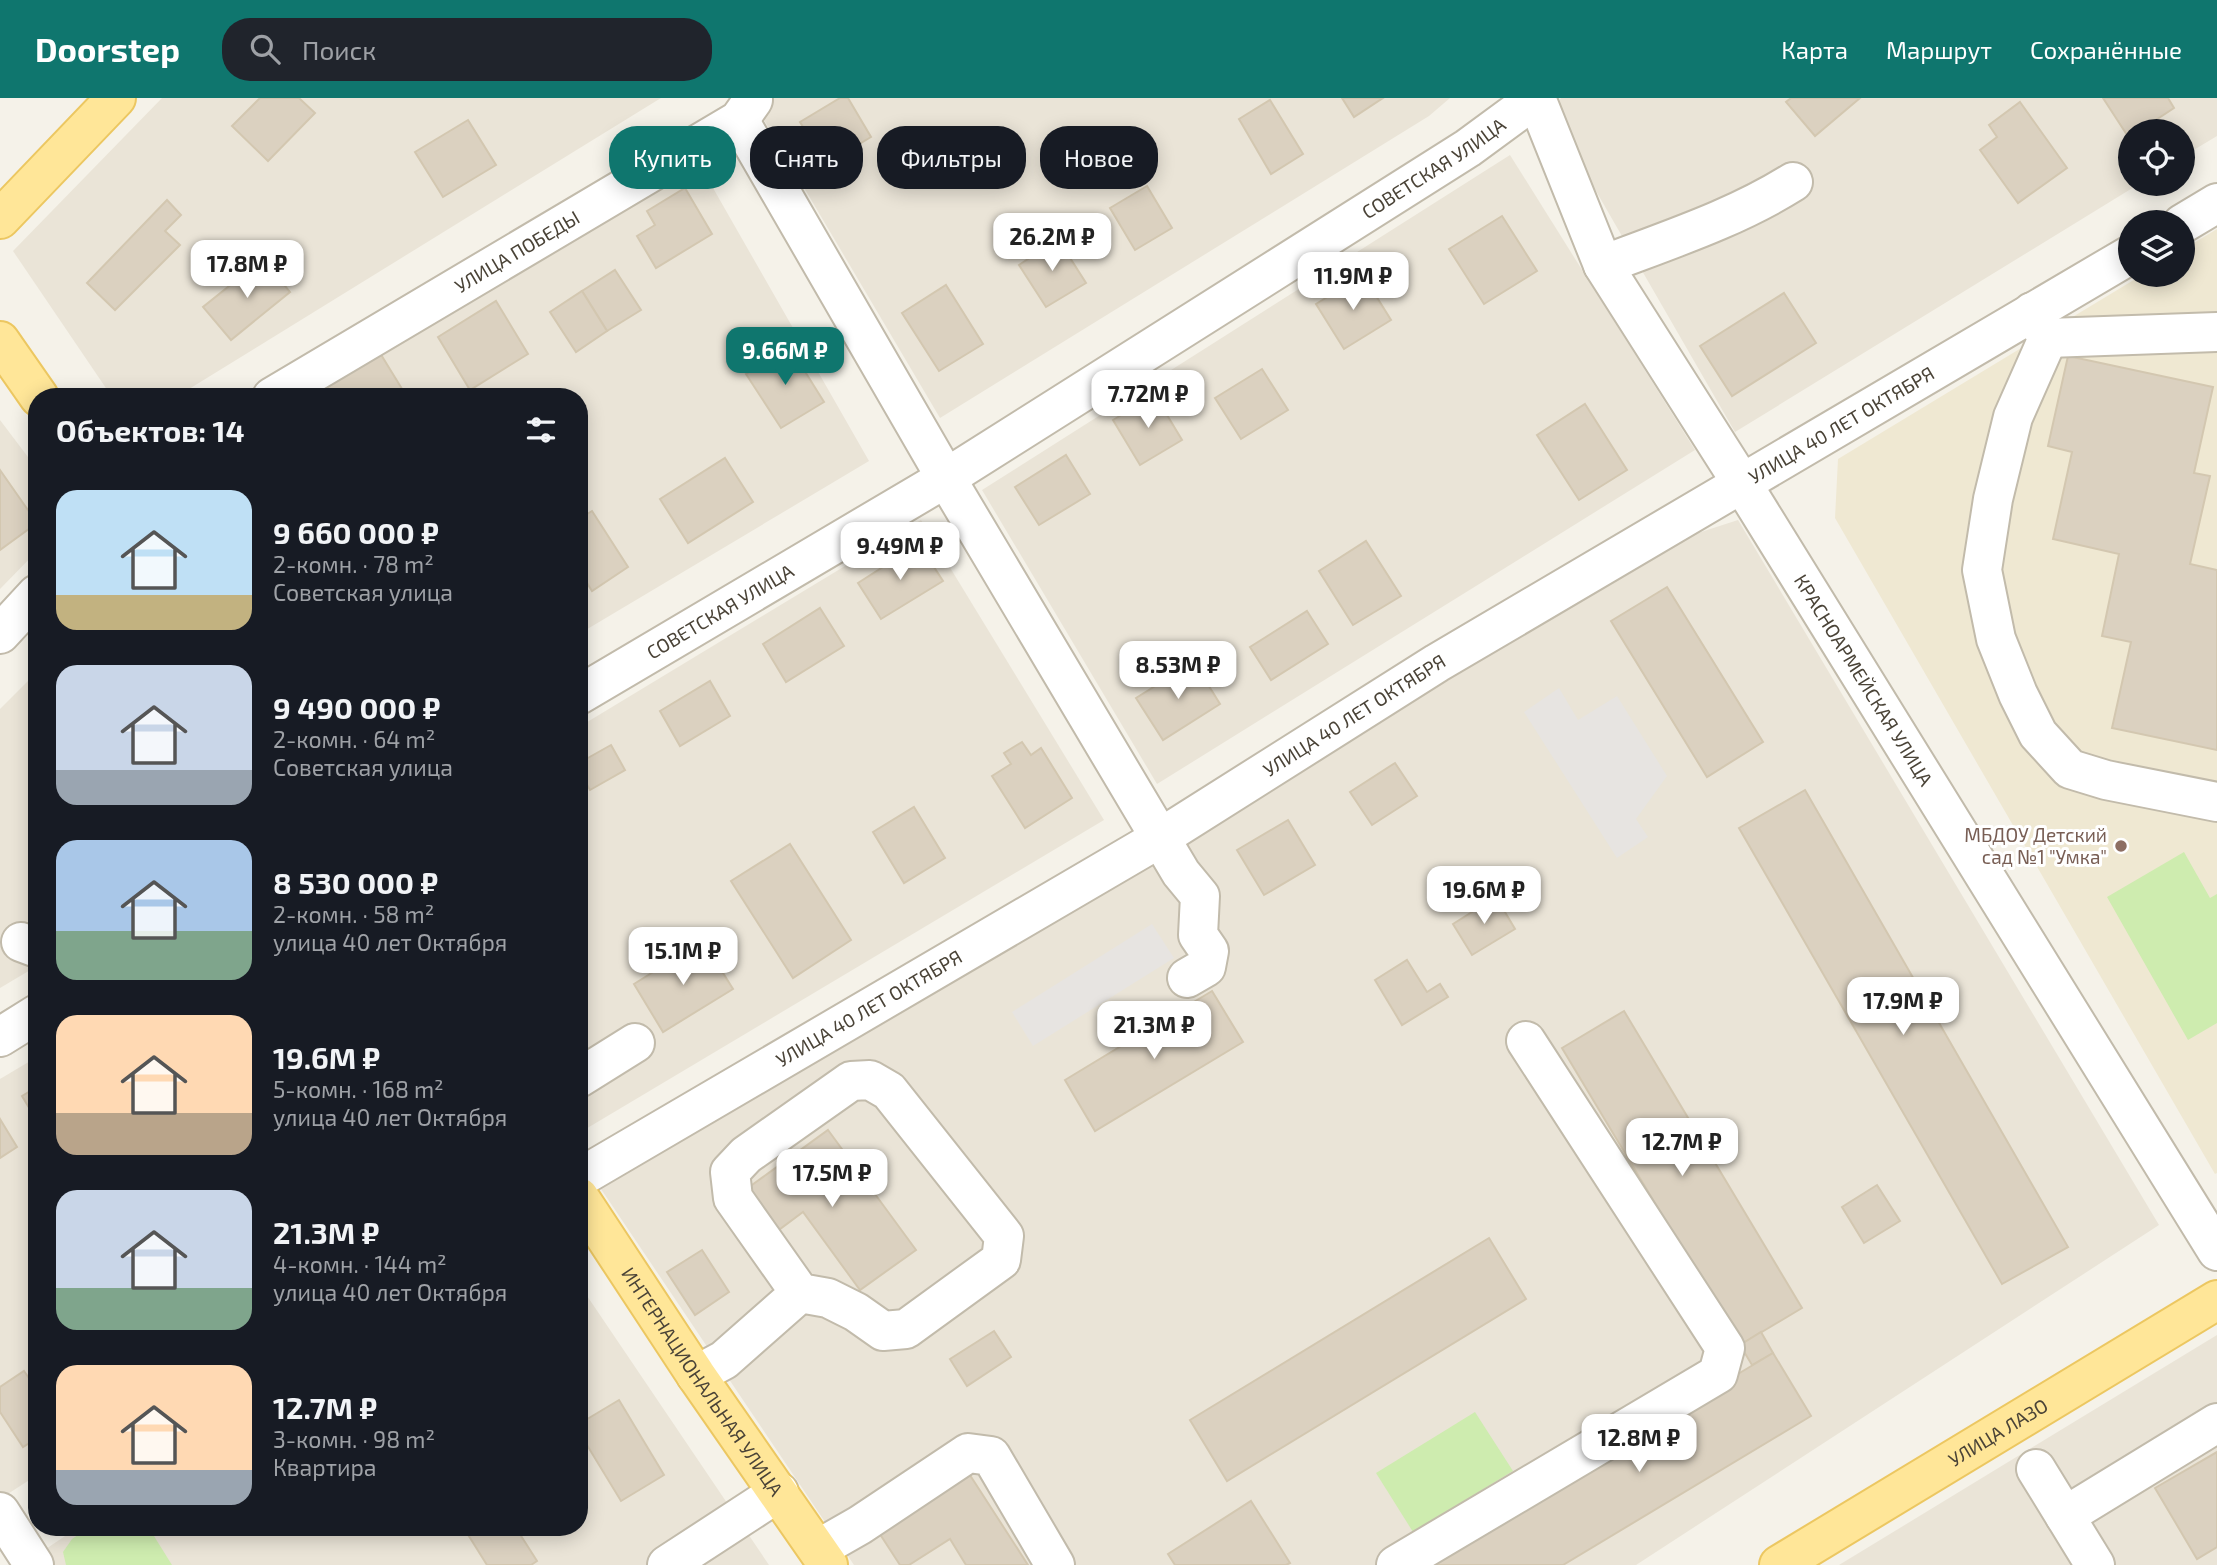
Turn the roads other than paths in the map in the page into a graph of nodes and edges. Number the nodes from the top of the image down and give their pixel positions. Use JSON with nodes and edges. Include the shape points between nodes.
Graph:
{"nodes":[{"id":1,"x":116,"y":98,"type":"edge"},
{"id":2,"x":1536,"y":98,"type":"edge"},
{"id":3,"x":746,"y":109,"type":"edge"},
{"id":4,"x":1793,"y":181,"type":"dead end"},
{"id":5,"x":2217,"y":203,"type":"edge"},
{"id":6,"x":2195,"y":216,"type":"edge"},
{"id":7,"x":0,"y":219,"type":"edge"},
{"id":8,"x":2118,"y":264,"type":"edge"},
{"id":9,"x":1603,"y":265,"type":"junction"},
{"id":10,"x":2040,"y":325,"type":"junction"},
{"id":11,"x":2217,"y":332,"type":"edge"},
{"id":12,"x":0,"y":341,"type":"edge"},
{"id":13,"x":33,"y":388,"type":"edge"},
{"id":14,"x":287,"y":388,"type":"edge"},
{"id":15,"x":946,"y":478,"type":"junction"},
{"id":16,"x":1741,"y":482,"type":"junction"},
{"id":17,"x":588,"y":690,"type":"edge"},
{"id":18,"x":2217,"y":802,"type":"edge"},
{"id":19,"x":1160,"y":838,"type":"junction"},
{"id":20,"x":1187,"y":978,"type":"dead end"},
{"id":21,"x":28,"y":1020,"type":"edge"},
{"id":22,"x":0,"y":1037,"type":"edge"},
{"id":23,"x":1526,"y":1041,"type":"dead end"},
{"id":24,"x":635,"y":1043,"type":"dead end"},
{"id":25,"x":588,"y":1072,"type":"edge"},
{"id":26,"x":588,"y":1173,"type":"edge"},
{"id":27,"x":588,"y":1211,"type":"edge"},
{"id":28,"x":2217,"y":1251,"type":"edge"},
{"id":29,"x":800,"y":1293,"type":"junction"},
{"id":30,"x":2217,"y":1300,"type":"edge"},
{"id":31,"x":696,"y":1375,"type":"junction"},
{"id":32,"x":2217,"y":1423,"type":"edge"},
{"id":33,"x":2036,"y":1469,"type":"dead end"},
{"id":34,"x":779,"y":1492,"type":"junction"},
{"id":35,"x":0,"y":1512,"type":"edge"},
{"id":36,"x":2065,"y":1516,"type":"junction"},
{"id":37,"x":25,"y":1549,"type":"edge"},
{"id":38,"x":823,"y":1557,"type":"edge"},
{"id":39,"x":667,"y":1565,"type":"edge"},
{"id":40,"x":1055,"y":1565,"type":"edge"},
{"id":41,"x":1396,"y":1565,"type":"edge"},
{"id":42,"x":1779,"y":1565,"type":"edge"},
{"id":43,"x":2095,"y":1565,"type":"edge"}],
"edges":[{"from":1,"to":7,"type":"main road"},
{"from":2,"to":9,"type":"street","name":"КРАСНОАРМЕЙСКАЯ УЛИЦА"},
{"from":2,"to":15,"type":"street","name":"СОВЕТСКАЯ УЛИЦА","via":[[1468,148]]},
{"from":3,"to":14,"type":"street","name":"УЛИЦА ПОБЕДЫ"},
{"from":3,"to":15,"type":"street"},
{"from":4,"to":9,"type":"street","via":[[1761,202],[1710,225]]},
{"from":5,"to":6,"type":"street"},
{"from":8,"to":10,"type":"street","name":"УЛИЦА 40 ЛЕТ ОКТЯБРЯ"},
{"from":9,"to":16,"type":"street","name":"КРАСНОАРМЕЙСКАЯ УЛИЦА"},
{"from":10,"to":11,"type":"street"},
{"from":10,"to":16,"type":"street","name":"УЛИЦА 40 ЛЕТ ОКТЯБРЯ"},
{"from":10,"to":18,"type":"street","via":[[1993,499],[1982,570],[1996,639],[2038,734],[2070,769]]},
{"from":12,"to":13,"type":"main road"},
{"from":15,"to":17,"type":"street","name":"СОВЕТСКАЯ УЛИЦА"},
{"from":15,"to":19,"type":"street"},
{"from":16,"to":19,"type":"street","name":"УЛИЦА 40 ЛЕТ ОКТЯБРЯ","via":[[1437,663]]},
{"from":16,"to":28,"type":"street","name":"КРАСНОАРМЕЙСКАЯ УЛИЦА"},
{"from":19,"to":20,"type":"street","via":[[1200,896],[1198,936],[1209,951],[1206,967]]},
{"from":19,"to":26,"type":"street","name":"УЛИЦА 40 ЛЕТ ОКТЯБРЯ"},
{"from":21,"to":22,"type":"street"},
{"from":23,"to":41,"type":"street","via":[[1725,1348],[1718,1374]]},
{"from":24,"to":25,"type":"street"},
{"from":27,"to":31,"type":"main road","name":"ИНТЕРНАЦИОНАЛЬНАЯ УЛИЦА"},
{"from":29,"to":29,"type":"street","via":[[828,1298],[883,1331],[906,1329],[1001,1260],[1004,1236],[889,1091],[870,1080],[851,1081],[746,1155],[730,1172],[733,1198]]},
{"from":29,"to":31,"type":"street","via":[[724,1360]]},
{"from":30,"to":42,"type":"main road","name":"УЛИЦА ЛАЗО"},
{"from":31,"to":34,"type":"main road","name":"ИНТЕРНАЦИОНАЛЬНАЯ УЛИЦА"},
{"from":32,"to":36,"type":"street"},
{"from":33,"to":36,"type":"street"},
{"from":34,"to":38,"type":"main road","name":"ИНТЕРНАЦИОНАЛЬНАЯ УЛИЦА"},
{"from":34,"to":39,"type":"street"},
{"from":35,"to":37,"type":"street"},
{"from":36,"to":43,"type":"street"},
{"from":38,"to":40,"type":"street","via":[[860,1525],[968,1453],[991,1456]]}]}
